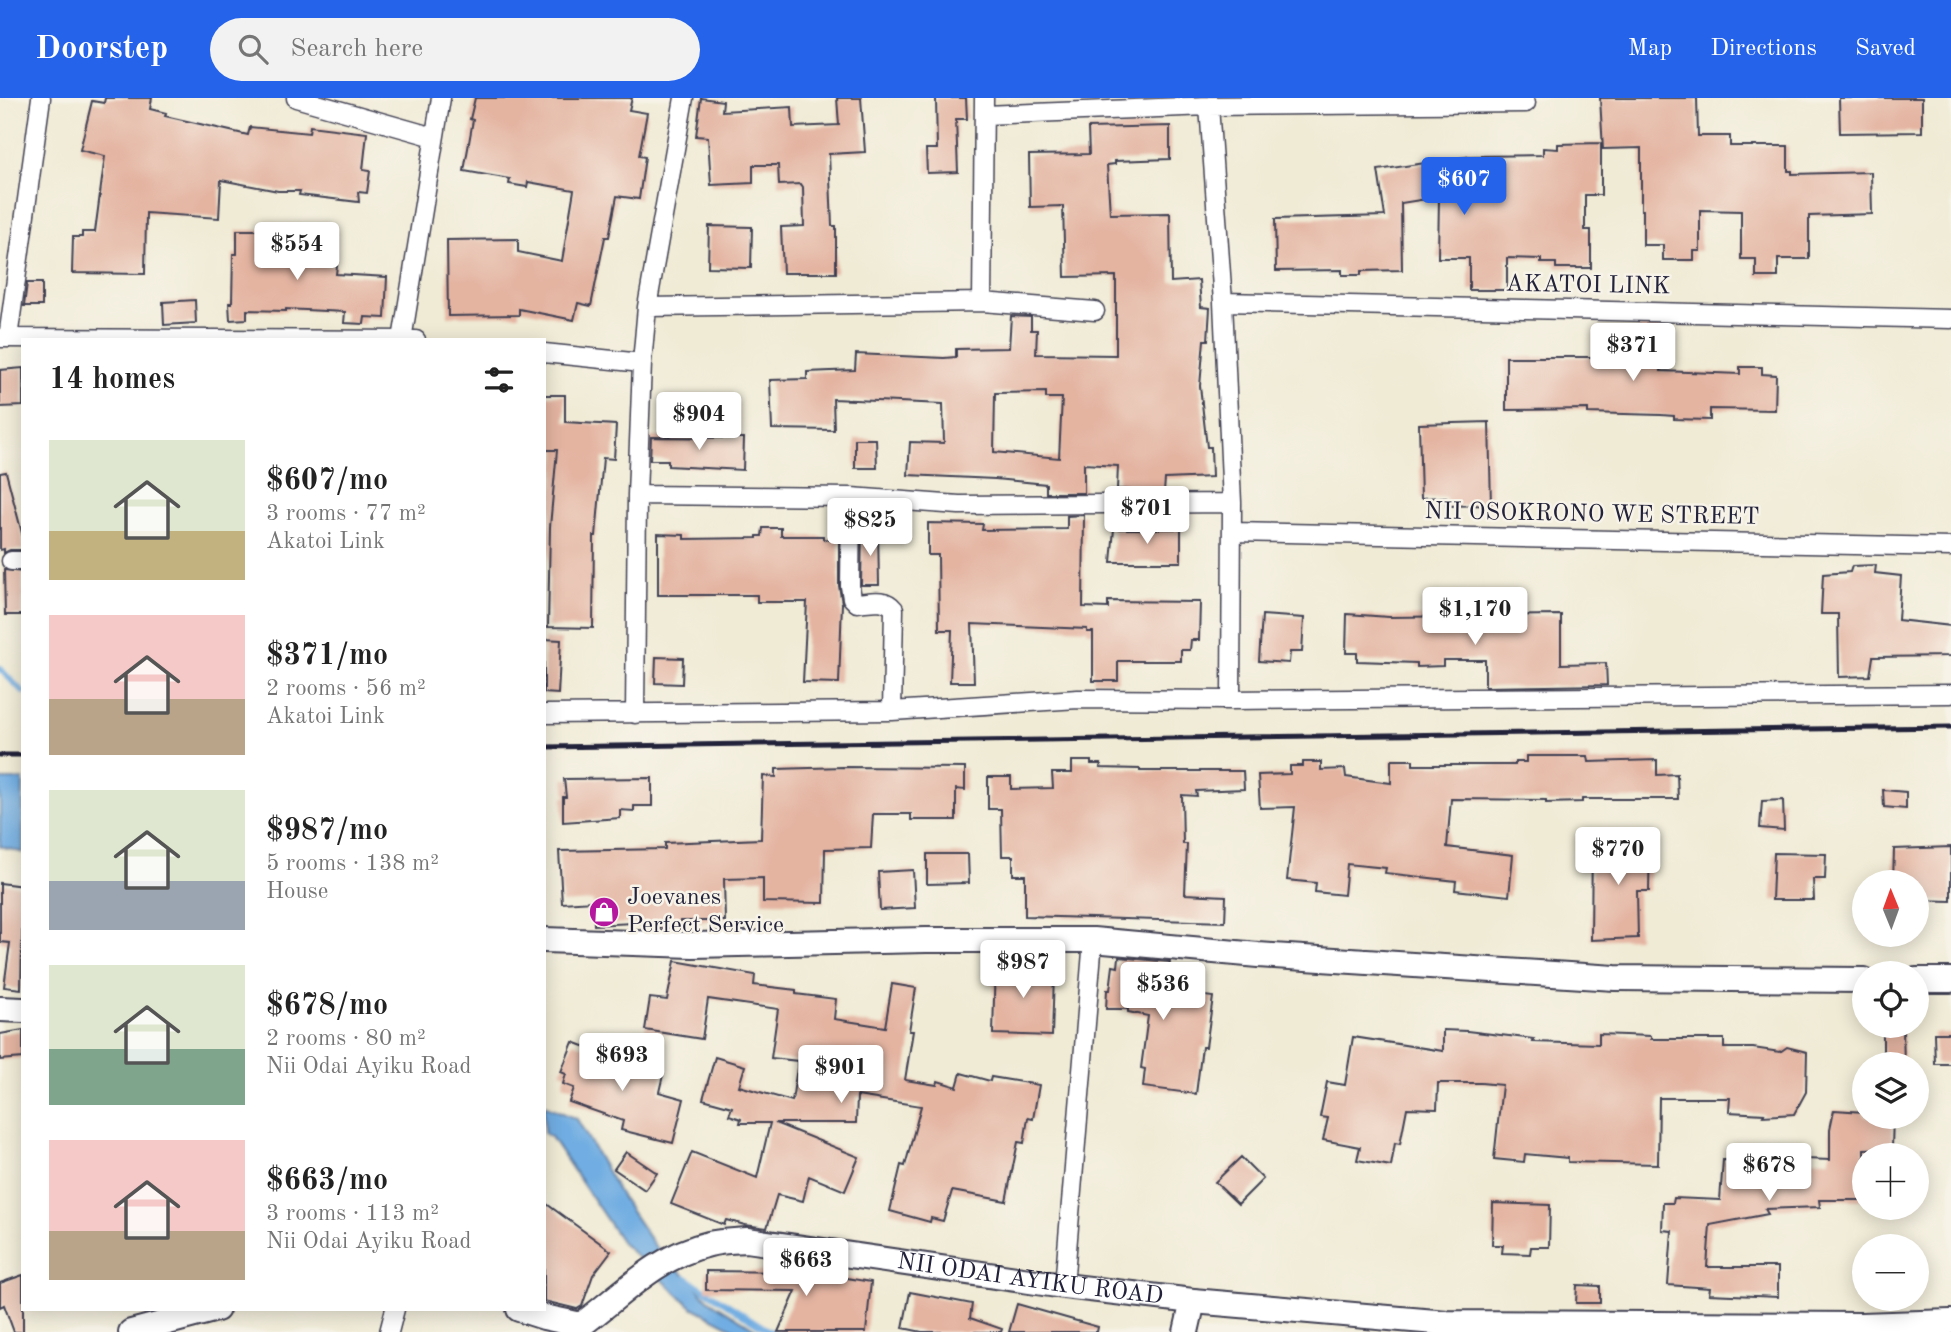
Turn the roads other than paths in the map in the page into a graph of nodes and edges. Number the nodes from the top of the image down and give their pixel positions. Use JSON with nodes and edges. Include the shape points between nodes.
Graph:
{"nodes":[{"id":1,"x":41,"y":98,"type":"edge"},
{"id":2,"x":296,"y":98,"type":"edge"},
{"id":3,"x":441,"y":98,"type":"edge"},
{"id":4,"x":684,"y":98,"type":"edge"},
{"id":5,"x":1526,"y":103,"type":"dead end"},
{"id":6,"x":1209,"y":106,"type":"junction"},
{"id":7,"x":985,"y":107,"type":"edge"},
{"id":8,"x":434,"y":137,"type":"junction"},
{"id":9,"x":982,"y":302,"type":"junction"},
{"id":10,"x":1223,"y":302,"type":"junction"},
{"id":11,"x":647,"y":307,"type":"junction"},
{"id":12,"x":1095,"y":311,"type":"dead end"},
{"id":13,"x":1951,"y":319,"type":"edge"},
{"id":14,"x":4,"y":338,"type":"edge"},
{"id":15,"x":77,"y":338,"type":"edge"},
{"id":16,"x":407,"y":338,"type":"edge"},
{"id":17,"x":546,"y":353,"type":"edge"},
{"id":18,"x":642,"y":363,"type":"junction"},
{"id":19,"x":637,"y":495,"type":"junction"},
{"id":20,"x":851,"y":498,"type":"junction"},
{"id":21,"x":1232,"y":503,"type":"junction"},
{"id":22,"x":1233,"y":533,"type":"junction"},
{"id":23,"x":1951,"y":547,"type":"edge"},
{"id":24,"x":1951,"y":694,"type":"edge"},
{"id":25,"x":1231,"y":700,"type":"junction"},
{"id":26,"x":891,"y":711,"type":"junction"},
{"id":27,"x":546,"y":714,"type":"edge"},
{"id":28,"x":635,"y":714,"type":"junction"},
{"id":29,"x":546,"y":940,"type":"edge"},
{"id":30,"x":1093,"y":940,"type":"junction"},
{"id":31,"x":1852,"y":979,"type":"edge"},
{"id":32,"x":1929,"y":980,"type":"edge"},
{"id":33,"x":1951,"y":980,"type":"edge"},
{"id":34,"x":0,"y":1009,"type":"edge"},
{"id":35,"x":21,"y":1010,"type":"edge"},
{"id":36,"x":1064,"y":1286,"type":"junction"},
{"id":37,"x":1193,"y":1301,"type":"junction"},
{"id":38,"x":210,"y":1311,"type":"edge"},
{"id":39,"x":394,"y":1311,"type":"edge"},
{"id":40,"x":525,"y":1311,"type":"edge"},
{"id":41,"x":1951,"y":1322,"type":"edge"},
{"id":42,"x":579,"y":1327,"type":"edge"},
{"id":43,"x":131,"y":1332,"type":"edge"},
{"id":44,"x":389,"y":1332,"type":"edge"},
{"id":45,"x":1186,"y":1332,"type":"edge"}],
"edges":[{"from":1,"to":14,"type":"street"},
{"from":2,"to":8,"type":"street"},
{"from":3,"to":8,"type":"street"},
{"from":4,"to":11,"type":"street"},
{"from":5,"to":6,"type":"street"},
{"from":6,"to":7,"type":"street"},
{"from":6,"to":10,"type":"street"},
{"from":7,"to":9,"type":"street"},
{"from":8,"to":16,"type":"street"},
{"from":9,"to":11,"type":"street"},
{"from":9,"to":12,"type":"street"},
{"from":10,"to":13,"type":"street","name":"AKATOI LINK"},
{"from":10,"to":21,"type":"street"},
{"from":11,"to":18,"type":"street"},
{"from":14,"to":15,"type":"street"},
{"from":17,"to":18,"type":"street"},
{"from":18,"to":19,"type":"street"},
{"from":19,"to":20,"type":"street"},
{"from":19,"to":28,"type":"street"},
{"from":20,"to":21,"type":"street","via":[[959,505]]},
{"from":20,"to":26,"type":"street","via":[[852,598],[857,603],[881,601],[894,609]]},
{"from":21,"to":22,"type":"street"},
{"from":22,"to":23,"type":"street","name":"NII OSOKRONO WE STREET"},
{"from":22,"to":25,"type":"street"},
{"from":24,"to":25,"type":"street"},
{"from":25,"to":26,"type":"street","via":[[1078,699]]},
{"from":26,"to":28,"type":"street"},
{"from":27,"to":28,"type":"street"},
{"from":29,"to":30,"type":"street","via":[[694,946]]},
{"from":30,"to":31,"type":"street","via":[[1615,978]]},
{"from":30,"to":36,"type":"street"},
{"from":32,"to":33,"type":"street"},
{"from":34,"to":35,"type":"street"},
{"from":36,"to":37,"type":"street","name":"NII ODAI AYIKU ROAD"},
{"from":36,"to":42,"type":"street","name":"NII ODAI AYIKU ROAD","via":[[747,1240],[710,1243],[650,1269]]},
{"from":37,"to":41,"type":"street","name":"NII ODAI AYIKU ROAD","via":[[1447,1323]]},
{"from":37,"to":45,"type":"street","name":"NII ODAI AYIKU ROAD"},
{"from":38,"to":43,"type":"street"},
{"from":39,"to":44,"type":"street"},
{"from":40,"to":42,"type":"street","name":"NII ODAI AYIKU ROAD"}]}
